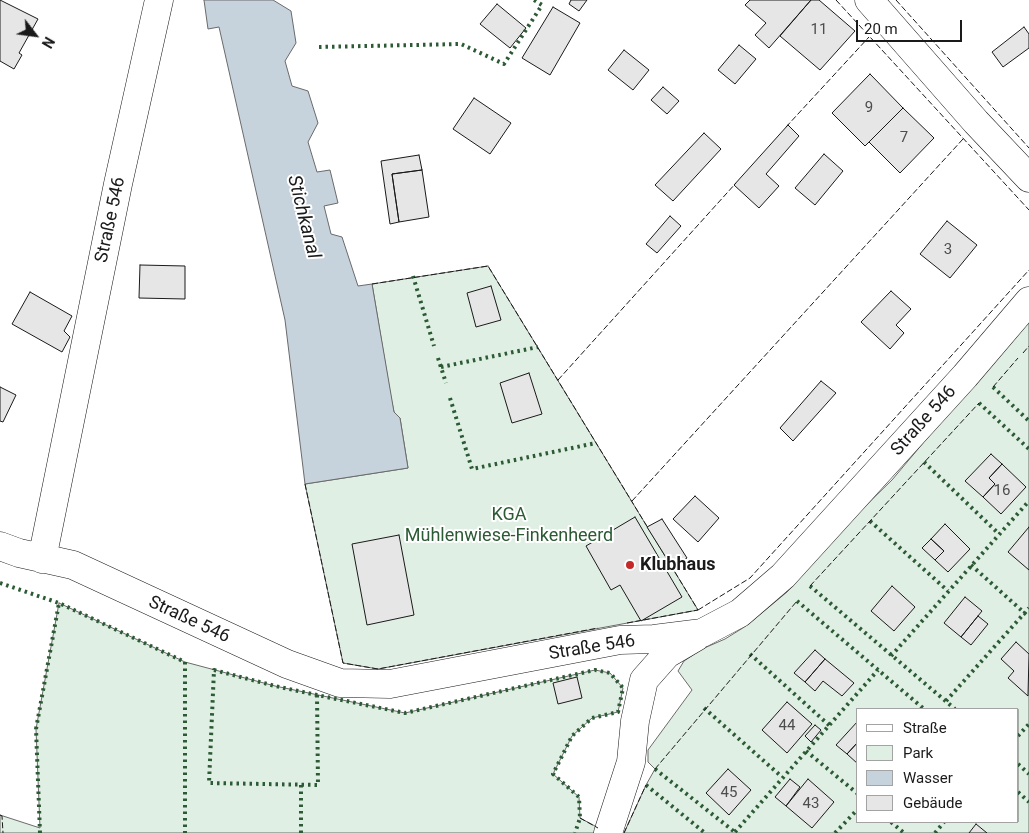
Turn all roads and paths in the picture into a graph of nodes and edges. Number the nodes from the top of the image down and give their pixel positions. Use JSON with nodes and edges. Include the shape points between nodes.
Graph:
{"nodes":[{"id":1,"x":159,"y":0,"type":"edge"},
{"id":2,"x":869,"y":0,"type":"edge"},
{"id":3,"x":1029,"y":178,"type":"edge"},
{"id":4,"x":1029,"y":301,"type":"edge"},
{"id":5,"x":0,"y":546,"type":"edge"},
{"id":6,"x":42,"y":559,"type":"junction"},
{"id":7,"x":702,"y":633,"type":"junction"},
{"id":8,"x":620,"y":640,"type":"junction"},
{"id":9,"x":644,"y":680,"type":"junction"},
{"id":10,"x":608,"y":833,"type":"edge"}],
"edges":[{"from":1,"to":6,"type":"street","name":"Straße 546","via":[[116,193]]},
{"from":2,"to":3,"type":"street"},
{"from":4,"to":7,"type":"street","name":"Straße 546","via":[[965,376],[782,576],[740,613]]},
{"from":5,"to":6,"type":"street","name":"Straße 546"},
{"from":6,"to":8,"type":"street","name":"Straße 546","via":[[73,566],[269,656],[340,683],[390,684]]},
{"from":7,"to":8,"type":"street","name":"Straße 546"},
{"from":7,"to":9,"type":"street","via":[[667,654]]},
{"from":8,"to":9,"type":"street"},
{"from":9,"to":10,"type":"street","via":[[631,762]]}]}
